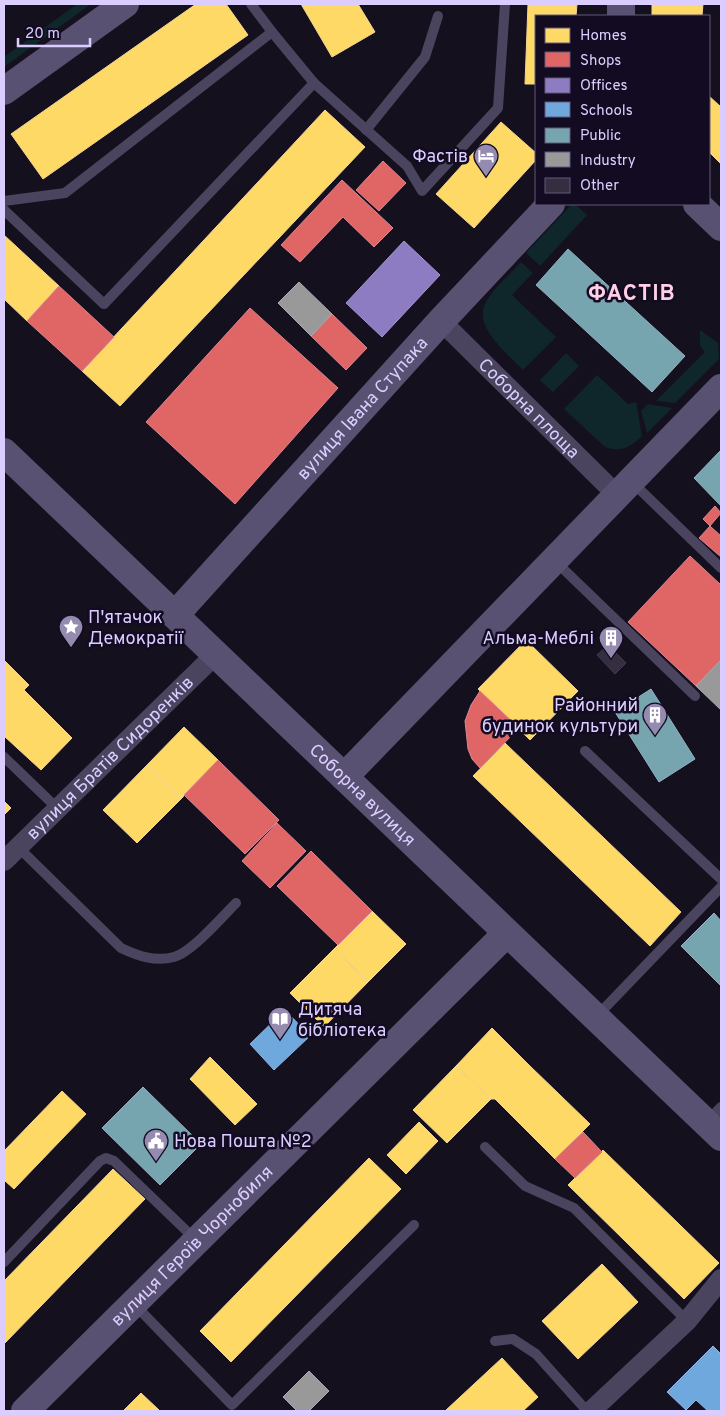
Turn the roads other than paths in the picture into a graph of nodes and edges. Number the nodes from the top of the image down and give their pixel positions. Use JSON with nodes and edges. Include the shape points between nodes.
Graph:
{"nodes":[{"id":1,"x":125,"y":4,"type":"edge"},
{"id":2,"x":251,"y":4,"type":"edge"},
{"id":3,"x":505,"y":4,"type":"edge"},
{"id":4,"x":438,"y":16,"type":"dead end"},
{"id":5,"x":272,"y":32,"type":"junction"},
{"id":6,"x":314,"y":83,"type":"junction"},
{"id":7,"x":4,"y":91,"type":"edge"},
{"id":8,"x":366,"y":130,"type":"junction"},
{"id":9,"x":4,"y":201,"type":"edge"},
{"id":10,"x":550,"y":205,"type":"edge"},
{"id":11,"x":698,"y":205,"type":"edge"},
{"id":12,"x":4,"y":210,"type":"edge"},
{"id":13,"x":721,"y":227,"type":"edge"},
{"id":14,"x":441,"y":322,"type":"junction"},
{"id":15,"x":721,"y":388,"type":"edge"},
{"id":16,"x":10,"y":462,"type":"edge"},
{"id":17,"x":624,"y":488,"type":"junction"},
{"id":18,"x":555,"y":560,"type":"junction"},
{"id":19,"x":721,"y":568,"type":"edge"},
{"id":20,"x":175,"y":615,"type":"junction"},
{"id":21,"x":216,"y":654,"type":"junction"},
{"id":22,"x":695,"y":696,"type":"dead end"},
{"id":23,"x":585,"y":751,"type":"dead end"},
{"id":24,"x":4,"y":757,"type":"edge"},
{"id":25,"x":344,"y":777,"type":"junction"},
{"id":26,"x":57,"y":808,"type":"junction"},
{"id":27,"x":18,"y":846,"type":"junction"},
{"id":28,"x":4,"y":861,"type":"edge"},
{"id":29,"x":721,"y":879,"type":"edge"},
{"id":30,"x":721,"y":887,"type":"edge"},
{"id":31,"x":236,"y":903,"type":"dead end"},
{"id":32,"x":507,"y":933,"type":"junction"},
{"id":33,"x":596,"y":1017,"type":"junction"},
{"id":34,"x":716,"y":1122,"type":"edge"},
{"id":35,"x":485,"y":1147,"type":"dead end"},
{"id":36,"x":414,"y":1225,"type":"dead end"},
{"id":37,"x":197,"y":1240,"type":"junction"},
{"id":38,"x":4,"y":1262,"type":"edge"},
{"id":39,"x":721,"y":1279,"type":"edge"},
{"id":40,"x":133,"y":1303,"type":"junction"},
{"id":41,"x":687,"y":1321,"type":"junction"},
{"id":42,"x":495,"y":1341,"type":"dead end"},
{"id":43,"x":229,"y":1408,"type":"edge"},
{"id":44,"x":25,"y":1411,"type":"edge"},
{"id":45,"x":587,"y":1411,"type":"edge"},
{"id":46,"x":592,"y":1411,"type":"edge"}],
"edges":[{"from":1,"to":7,"type":"main road"},
{"from":2,"to":5,"type":"lane"},
{"from":3,"to":8,"type":"lane","via":[[498,108],[422,191],[407,166]]},
{"from":4,"to":8,"type":"lane","via":[[425,56]]},
{"from":5,"to":6,"type":"lane"},
{"from":5,"to":9,"type":"lane","via":[[65,193]]},
{"from":6,"to":8,"type":"lane"},
{"from":6,"to":12,"type":"lane","via":[[104,304]]},
{"from":10,"to":14,"type":"main road","name":"вулиця Івана Ступака"},
{"from":11,"to":13,"type":"main road"},
{"from":14,"to":17,"type":"street","name":"Соборна площа"},
{"from":14,"to":20,"type":"main road","name":"вулиця Івана Ступака"},
{"from":15,"to":17,"type":"main road"},
{"from":16,"to":20,"type":"main road","name":"Соборна вулиця"},
{"from":17,"to":18,"type":"main road"},
{"from":17,"to":19,"type":"lane"},
{"from":18,"to":22,"type":"lane"},
{"from":18,"to":25,"type":"main road"},
{"from":20,"to":21,"type":"main road","name":"Соборна вулиця"},
{"from":21,"to":25,"type":"main road","name":"Соборна вулиця"},
{"from":21,"to":26,"type":"street","name":"вулиця Братів Сидоренків"},
{"from":23,"to":29,"type":"lane"},
{"from":24,"to":26,"type":"lane"},
{"from":25,"to":32,"type":"main road","name":"Соборна вулиця"},
{"from":26,"to":27,"type":"street","name":"вулиця Братів Сидоренків"},
{"from":27,"to":28,"type":"street","name":"вулиця Братів Сидоренків"},
{"from":27,"to":31,"type":"lane","via":[[121,948],[136,956],[155,959],[176,957],[195,944]]},
{"from":30,"to":33,"type":"lane"},
{"from":32,"to":33,"type":"main road","name":"Соборна вулиця"},
{"from":32,"to":37,"type":"main road","name":"вулиця Героїв Чорнобиля"},
{"from":33,"to":34,"type":"main road","name":"Соборна вулиця"},
{"from":35,"to":41,"type":"lane","via":[[525,1186],[574,1208]]},
{"from":36,"to":43,"type":"lane"},
{"from":37,"to":38,"type":"lane","via":[[114,1161],[106,1158]]},
{"from":37,"to":40,"type":"main road","name":"вулиця Героїв Чорнобиля"},
{"from":39,"to":41,"type":"street"},
{"from":40,"to":43,"type":"lane"},
{"from":40,"to":44,"type":"main road","name":"вулиця Героїв Чорнобиля"},
{"from":41,"to":46,"type":"street"},
{"from":42,"to":45,"type":"lane","via":[[512,1339],[536,1354]]}]}
